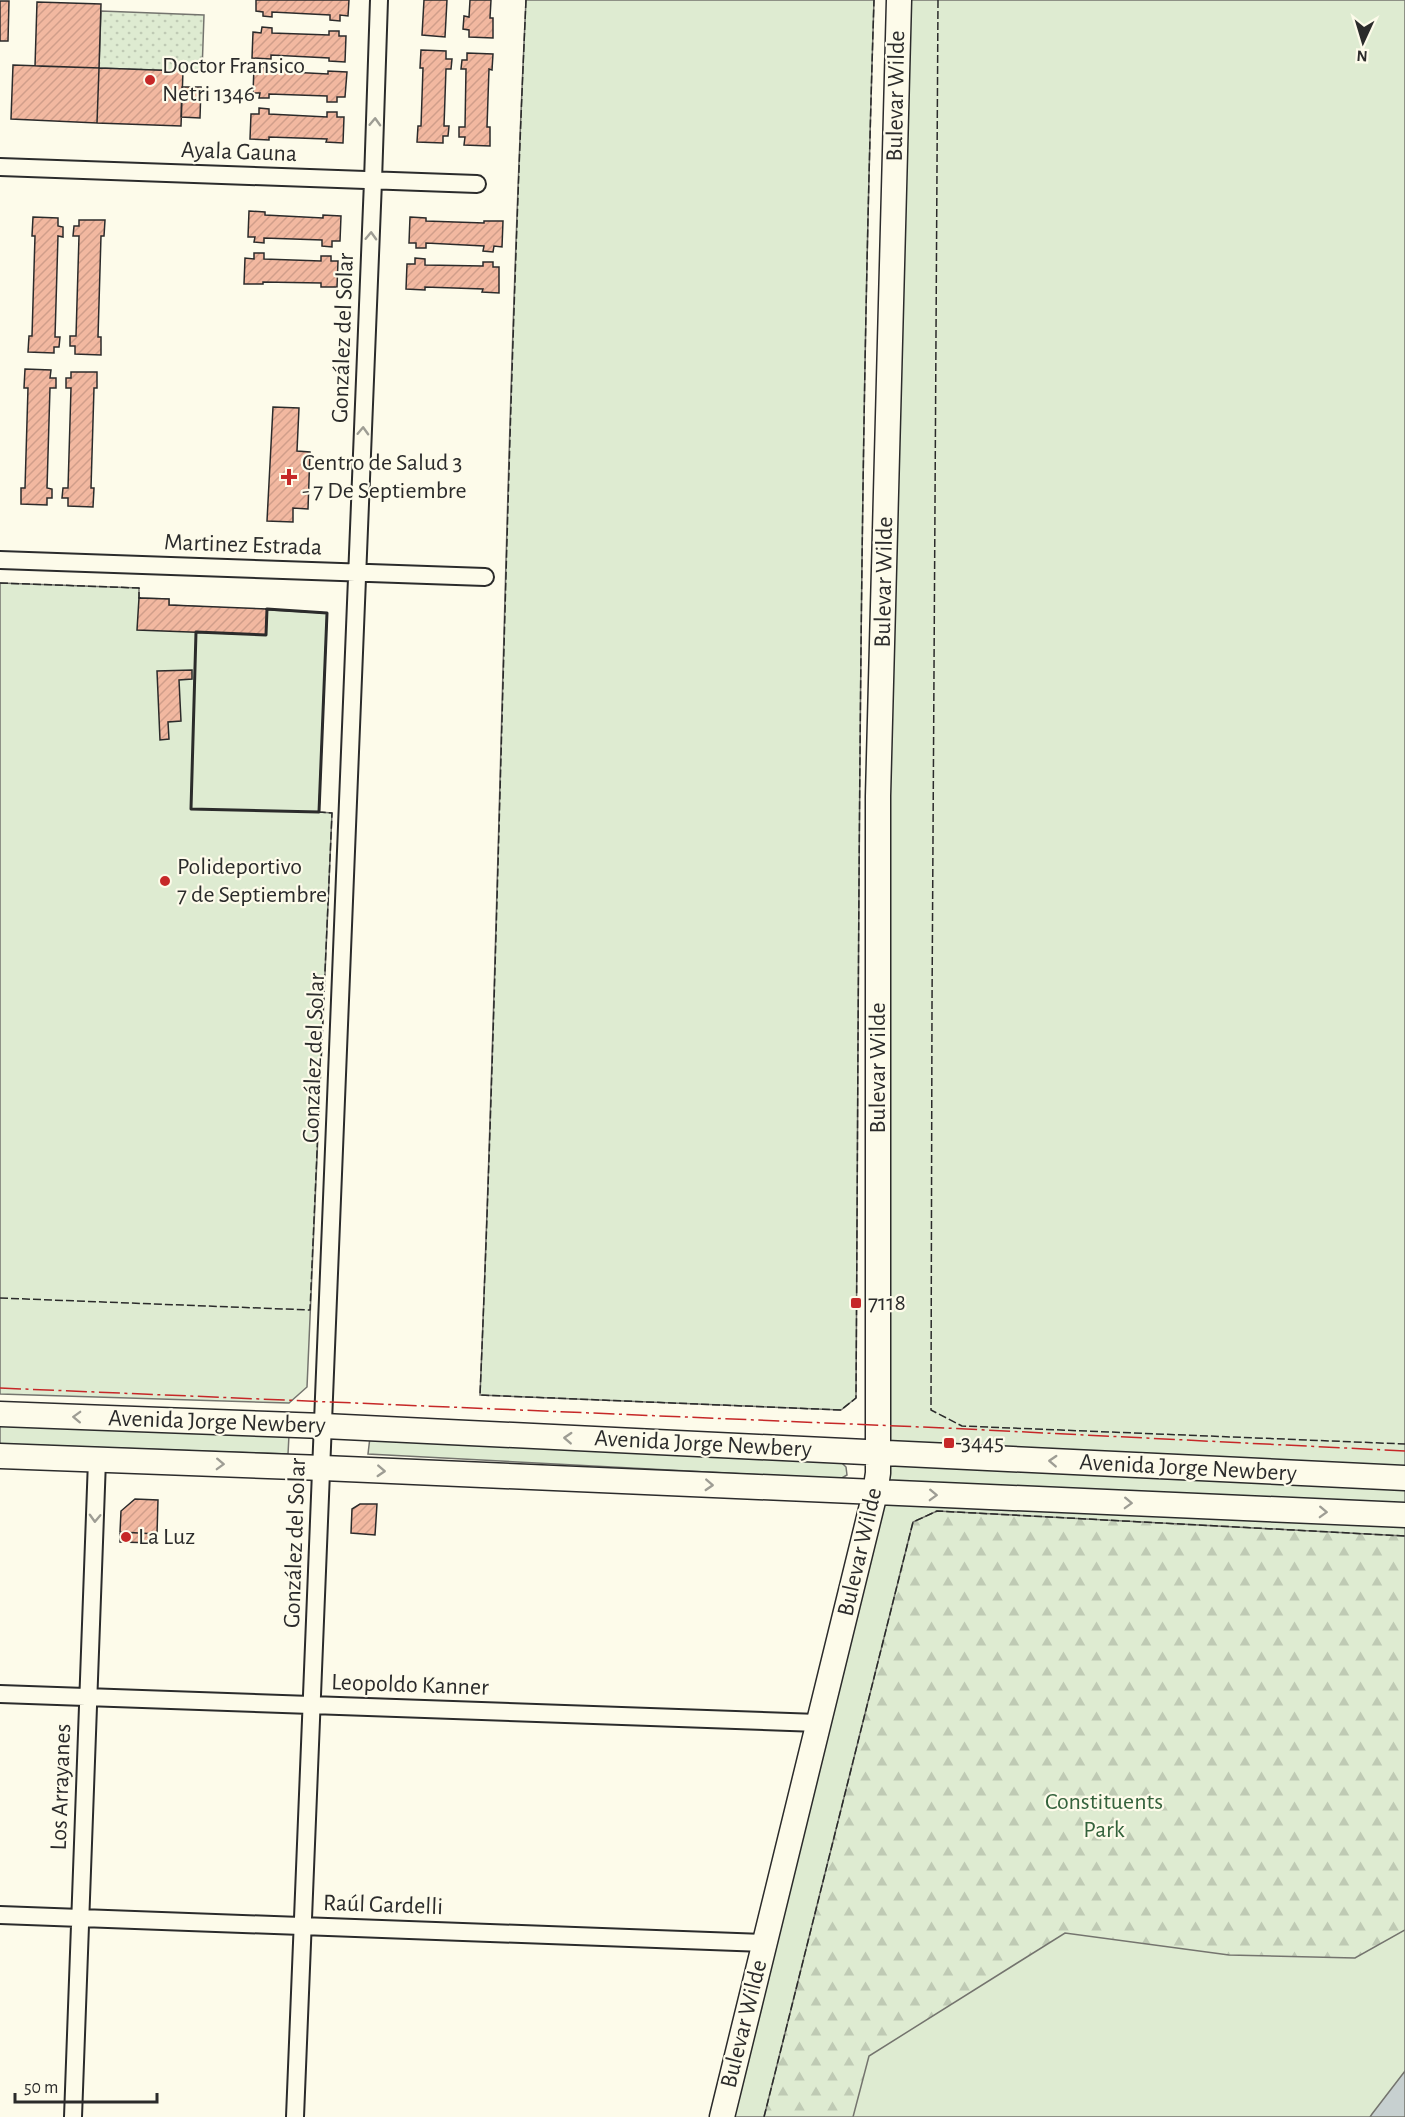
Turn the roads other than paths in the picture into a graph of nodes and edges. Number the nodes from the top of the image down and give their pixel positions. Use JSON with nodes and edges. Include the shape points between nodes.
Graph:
{"nodes":[{"id":1,"x":379,"y":0,"type":"edge"},
{"id":2,"x":899,"y":0,"type":"edge"},
{"id":3,"x":0,"y":167,"type":"edge"},
{"id":4,"x":374,"y":181,"type":"junction"},
{"id":5,"x":477,"y":184,"type":"dead end"},
{"id":6,"x":0,"y":560,"type":"edge"},
{"id":7,"x":358,"y":573,"type":"junction"},
{"id":8,"x":485,"y":577,"type":"dead end"},
{"id":9,"x":0,"y":1414,"type":"edge"},
{"id":10,"x":324,"y":1426,"type":"junction"},
{"id":11,"x":878,"y":1453,"type":"junction"},
{"id":12,"x":0,"y":1456,"type":"edge"},
{"id":13,"x":97,"y":1460,"type":"junction"},
{"id":14,"x":323,"y":1468,"type":"junction"},
{"id":15,"x":1405,"y":1478,"type":"edge"},
{"id":16,"x":875,"y":1493,"type":"junction"},
{"id":17,"x":1405,"y":1515,"type":"edge"},
{"id":18,"x":0,"y":1694,"type":"edge"},
{"id":19,"x":88,"y":1698,"type":"junction"},
{"id":20,"x":312,"y":1705,"type":"junction"},
{"id":21,"x":818,"y":1723,"type":"junction"},
{"id":22,"x":0,"y":1915,"type":"edge"},
{"id":23,"x":80,"y":1918,"type":"junction"},
{"id":24,"x":303,"y":1926,"type":"junction"},
{"id":25,"x":764,"y":1943,"type":"junction"},
{"id":26,"x":73,"y":2117,"type":"edge"},
{"id":27,"x":295,"y":2117,"type":"edge"},
{"id":28,"x":722,"y":2117,"type":"edge"}],
"edges":[{"from":4,"to":1,"type":"street","name":"González del Solar","one_way":true},
{"from":2,"to":11,"type":"main road","name":"Bulevar Wilde","via":[[878,796]]},
{"from":3,"to":4,"type":"street","name":"Ayala Gauna"},
{"from":4,"to":5,"type":"street","name":"Ayala Gauna"},
{"from":7,"to":4,"type":"street","name":"González del Solar","one_way":true},
{"from":6,"to":7,"type":"street","name":"Martinez Estrada"},
{"from":7,"to":8,"type":"street","name":"Martinez Estrada"},
{"from":7,"to":10,"type":"street","name":"González del Solar"},
{"from":10,"to":9,"type":"main road","name":"Avenida Jorge Newbery","one_way":true},
{"from":11,"to":10,"type":"main road","name":"Avenida Jorge Newbery","one_way":true},
{"from":10,"to":14,"type":"street","name":"González del Solar"},
{"from":15,"to":11,"type":"main road","name":"Avenida Jorge Newbery","one_way":true},
{"from":11,"to":16,"type":"main road","name":"Bulevar Wilde"},
{"from":12,"to":13,"type":"main road","name":"Avenida Jorge Newbery"},
{"from":13,"to":14,"type":"main road","name":"Avenida Jorge Newbery","one_way":true},
{"from":13,"to":19,"type":"street","name":"Los Arrayanes","one_way":true},
{"from":14,"to":16,"type":"main road","name":"Avenida Jorge Newbery","one_way":true},
{"from":14,"to":20,"type":"street","name":"González del Solar"},
{"from":16,"to":17,"type":"main road","name":"Avenida Jorge Newbery","one_way":true},
{"from":16,"to":21,"type":"main road","name":"Bulevar Wilde"},
{"from":18,"to":19,"type":"street","name":"Leopoldo Kanner"},
{"from":19,"to":20,"type":"street","name":"Leopoldo Kanner"},
{"from":19,"to":23,"type":"street","name":"Los Arrayanes"},
{"from":20,"to":21,"type":"street","name":"Leopoldo Kanner"},
{"from":20,"to":24,"type":"street","name":"González del Solar"},
{"from":21,"to":25,"type":"main road","name":"Bulevar Wilde"},
{"from":22,"to":23,"type":"street","name":"Raúl Gardelli"},
{"from":23,"to":24,"type":"street","name":"Raúl Gardelli"},
{"from":23,"to":26,"type":"street","name":"Los Arrayanes"},
{"from":24,"to":25,"type":"street","name":"Raúl Gardelli"},
{"from":24,"to":27,"type":"street","name":"González del Solar"},
{"from":25,"to":28,"type":"main road","name":"Bulevar Wilde"}]}
